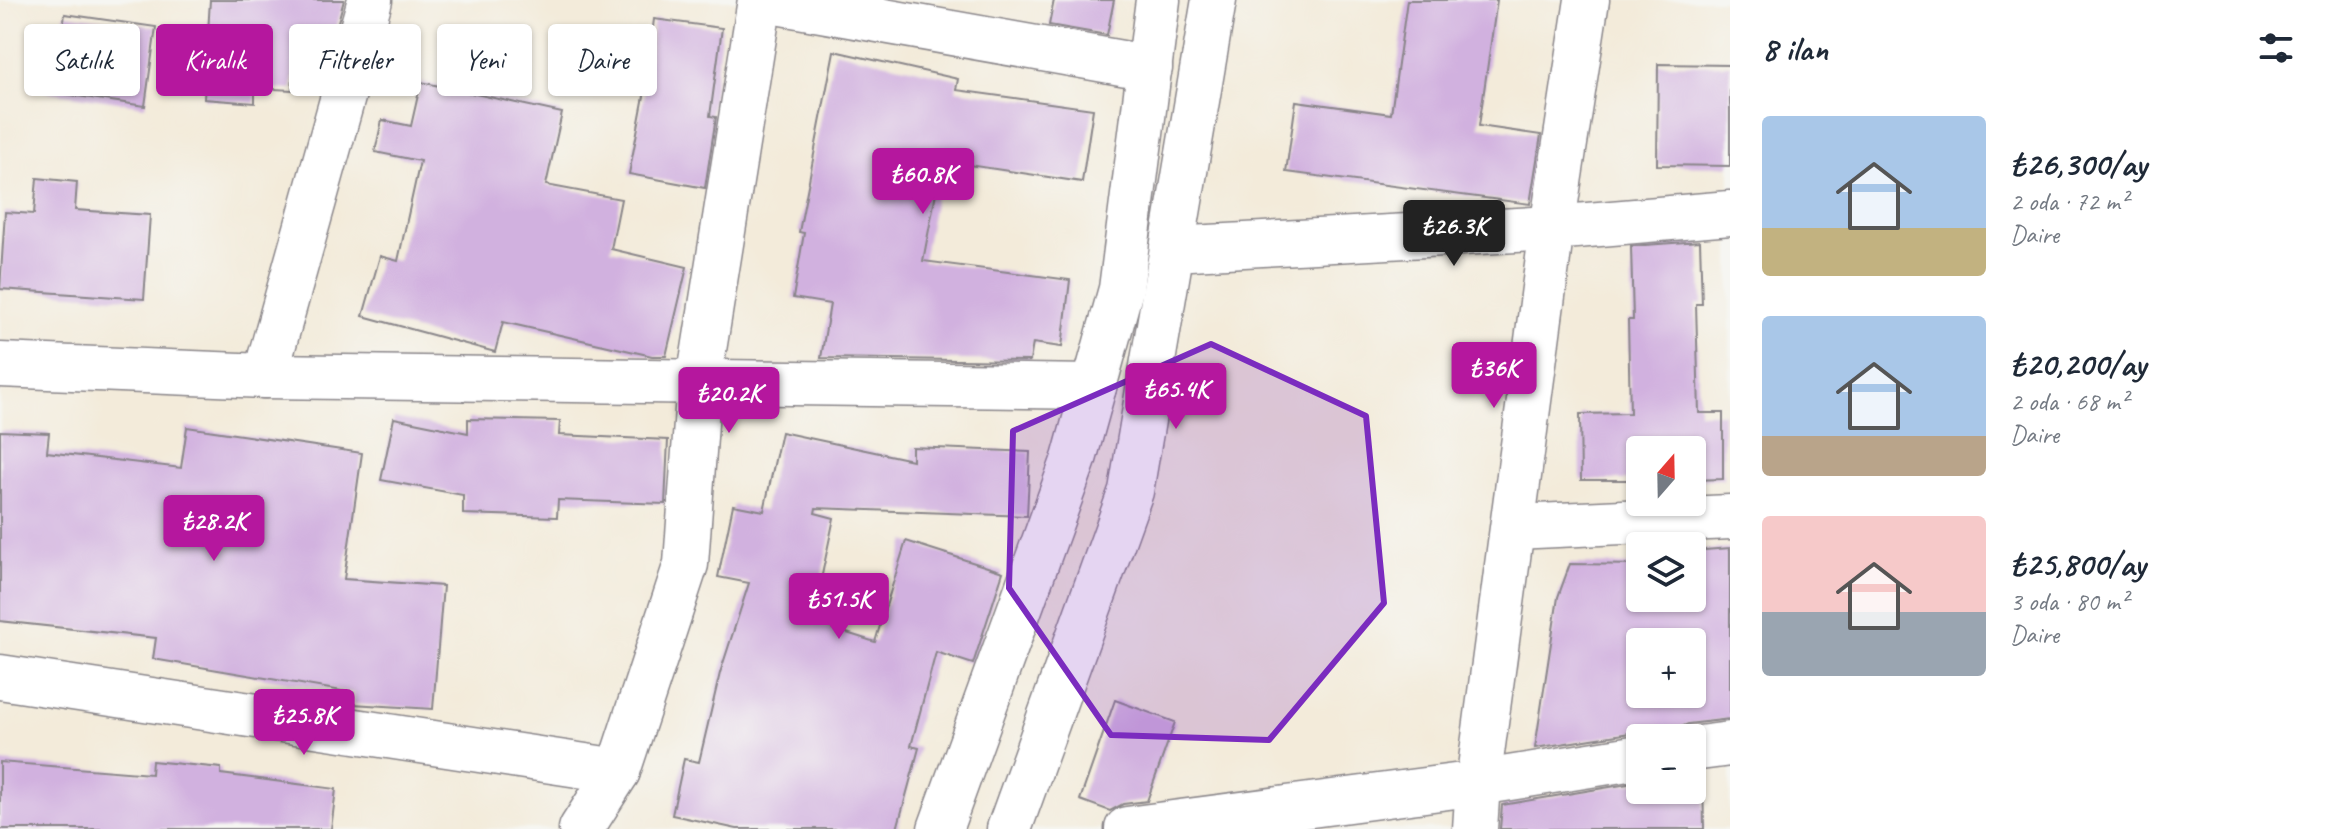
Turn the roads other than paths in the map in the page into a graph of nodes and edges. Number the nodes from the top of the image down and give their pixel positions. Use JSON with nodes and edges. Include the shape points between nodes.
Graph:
{"nodes":[{"id":1,"x":370,"y":0,"type":"edge"},
{"id":2,"x":763,"y":0,"type":"edge"},
{"id":3,"x":1158,"y":0,"type":"edge"},
{"id":4,"x":1214,"y":0,"type":"edge"},
{"id":5,"x":1587,"y":0,"type":"edge"},
{"id":6,"x":1150,"y":68,"type":"junction"},
{"id":7,"x":1730,"y":213,"type":"edge"},
{"id":8,"x":1552,"y":228,"type":"junction"},
{"id":9,"x":1172,"y":249,"type":"junction"},
{"id":10,"x":0,"y":365,"type":"edge"},
{"id":11,"x":265,"y":376,"type":"junction"},
{"id":12,"x":699,"y":381,"type":"junction"},
{"id":13,"x":1094,"y":387,"type":"junction"},
{"id":14,"x":1730,"y":517,"type":"edge"},
{"id":15,"x":1513,"y":527,"type":"junction"},
{"id":16,"x":0,"y":677,"type":"edge"},
{"id":17,"x":1730,"y":744,"type":"edge"},
{"id":18,"x":1706,"y":747,"type":"edge"},
{"id":19,"x":1626,"y":759,"type":"edge"},
{"id":20,"x":618,"y":771,"type":"junction"},
{"id":21,"x":1478,"y":783,"type":"junction"},
{"id":22,"x":1187,"y":825,"type":"edge"},
{"id":23,"x":581,"y":829,"type":"edge"},
{"id":24,"x":940,"y":829,"type":"edge"},
{"id":25,"x":1009,"y":829,"type":"edge"},
{"id":26,"x":1127,"y":829,"type":"edge"},
{"id":27,"x":1475,"y":829,"type":"edge"}],
"edges":[{"from":1,"to":11,"type":"street"},
{"from":2,"to":6,"type":"street"},
{"from":2,"to":12,"type":"street"},
{"from":3,"to":6,"type":"street"},
{"from":4,"to":9,"type":"street"},
{"from":5,"to":8,"type":"street"},
{"from":6,"to":13,"type":"street","via":[[1121,289]]},
{"from":7,"to":8,"type":"street"},
{"from":8,"to":9,"type":"street"},
{"from":8,"to":15,"type":"street"},
{"from":9,"to":25,"type":"street","via":[[1131,491]]},
{"from":10,"to":11,"type":"street"},
{"from":11,"to":12,"type":"street"},
{"from":12,"to":13,"type":"street"},
{"from":12,"to":20,"type":"street","via":[[686,564]]},
{"from":13,"to":24,"type":"street","via":[[1074,459]]},
{"from":14,"to":15,"type":"street"},
{"from":15,"to":21,"type":"street"},
{"from":16,"to":20,"type":"street"},
{"from":17,"to":18,"type":"street"},
{"from":19,"to":21,"type":"street"},
{"from":20,"to":23,"type":"street"},
{"from":21,"to":22,"type":"street"},
{"from":21,"to":27,"type":"street"},
{"from":22,"to":26,"type":"street"}]}
